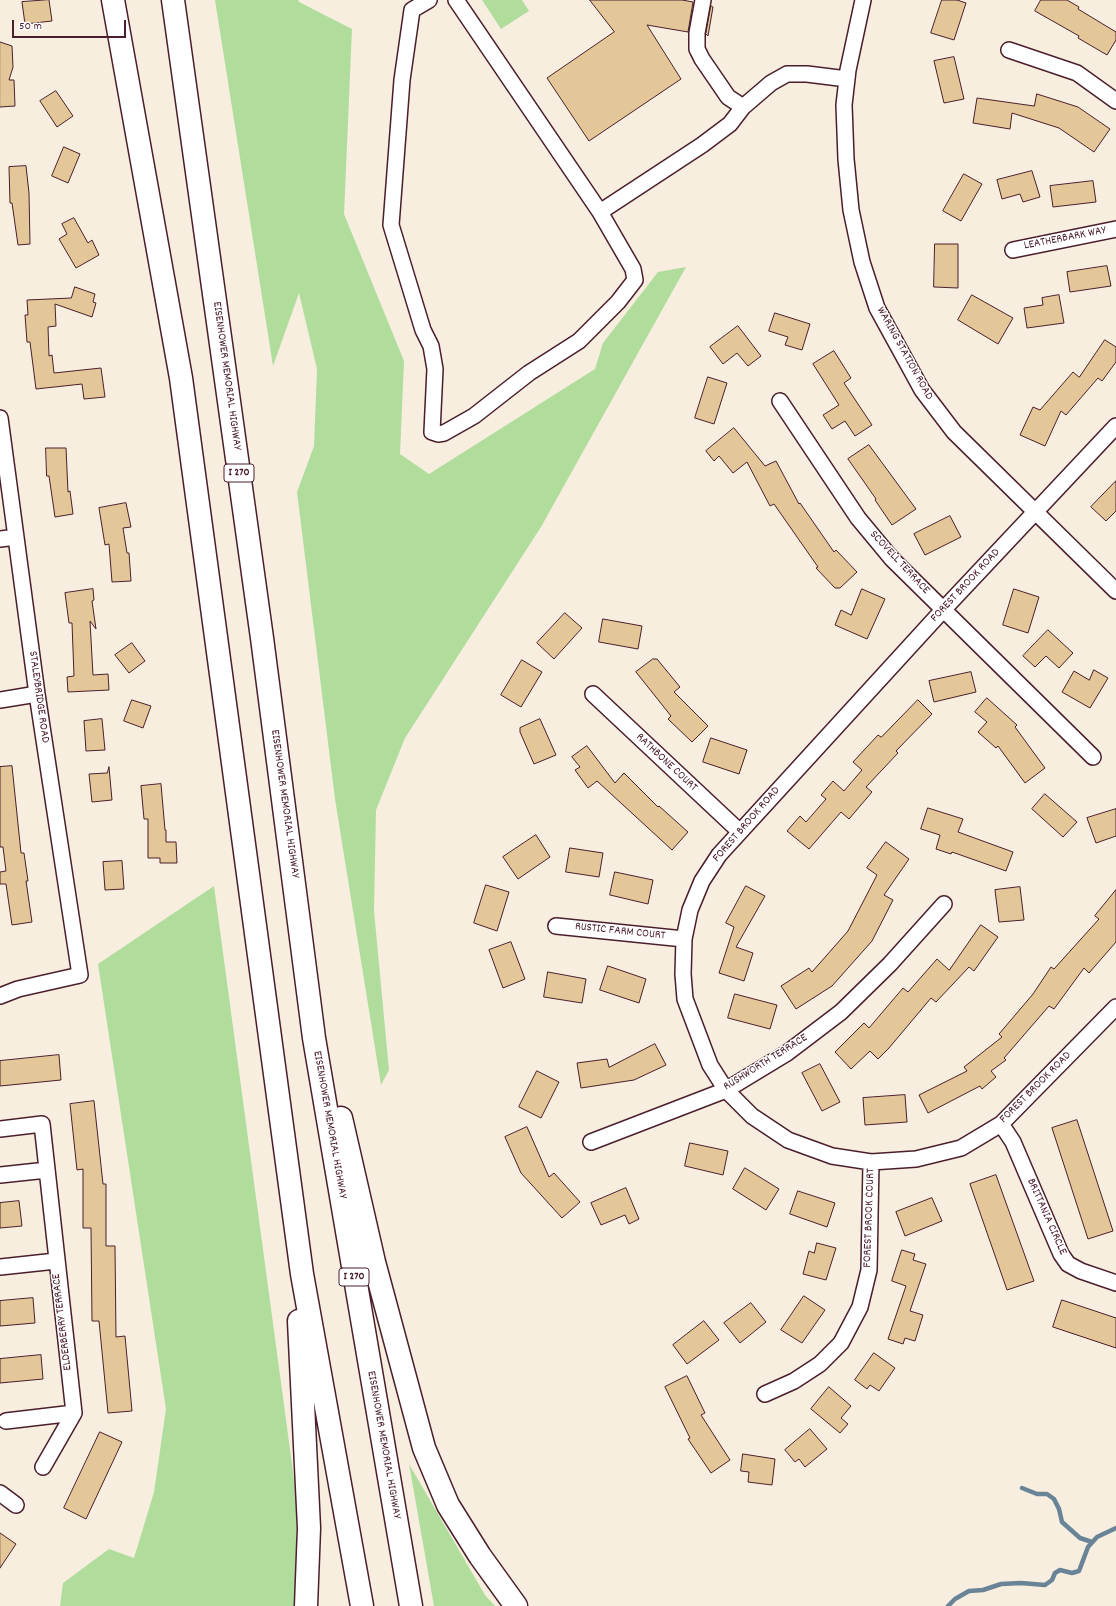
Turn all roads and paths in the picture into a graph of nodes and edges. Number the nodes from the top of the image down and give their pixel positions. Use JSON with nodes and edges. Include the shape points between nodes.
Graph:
{"nodes":[{"id":1,"x":113,"y":0,"type":"edge"},
{"id":2,"x":173,"y":0,"type":"edge"},
{"id":3,"x":429,"y":0,"type":"edge"},
{"id":4,"x":456,"y":0,"type":"edge"},
{"id":5,"x":703,"y":0,"type":"edge"},
{"id":6,"x":863,"y":0,"type":"edge"},
{"id":7,"x":1009,"y":50,"type":"dead end"},
{"id":8,"x":847,"y":79,"type":"junction"},
{"id":9,"x":1116,"y":101,"type":"edge"},
{"id":10,"x":743,"y":107,"type":"junction"},
{"id":11,"x":600,"y":212,"type":"junction"},
{"id":12,"x":1116,"y":229,"type":"edge"},
{"id":13,"x":1013,"y":250,"type":"dead end"},
{"id":14,"x":780,"y":400,"type":"dead end"},
{"id":15,"x":0,"y":418,"type":"edge"},
{"id":16,"x":1116,"y":426,"type":"edge"},
{"id":17,"x":1035,"y":512,"type":"junction"},
{"id":18,"x":16,"y":537,"type":"junction"},
{"id":19,"x":0,"y":539,"type":"edge"},
{"id":20,"x":1116,"y":591,"type":"edge"},
{"id":21,"x":943,"y":610,"type":"junction"},
{"id":22,"x":37,"y":694,"type":"junction"},
{"id":23,"x":593,"y":694,"type":"dead end"},
{"id":24,"x":0,"y":700,"type":"edge"},
{"id":25,"x":1093,"y":757,"type":"dead end"},
{"id":26,"x":739,"y":831,"type":"junction"},
{"id":27,"x":944,"y":904,"type":"dead end"},
{"id":28,"x":556,"y":926,"type":"dead end"},
{"id":29,"x":684,"y":939,"type":"junction"},
{"id":30,"x":303,"y":947,"type":"junction"},
{"id":31,"x":0,"y":995,"type":"edge"},
{"id":32,"x":1116,"y":1007,"type":"edge"},
{"id":33,"x":726,"y":1090,"type":"junction"},
{"id":34,"x":1001,"y":1124,"type":"junction"},
{"id":35,"x":0,"y":1129,"type":"edge"},
{"id":36,"x":591,"y":1142,"type":"dead end"},
{"id":37,"x":871,"y":1162,"type":"junction"},
{"id":38,"x":47,"y":1170,"type":"junction"},
{"id":39,"x":0,"y":1175,"type":"edge"},
{"id":40,"x":293,"y":1206,"type":"junction"},
{"id":41,"x":56,"y":1261,"type":"junction"},
{"id":42,"x":0,"y":1267,"type":"edge"},
{"id":43,"x":1116,"y":1283,"type":"edge"},
{"id":44,"x":765,"y":1394,"type":"dead end"},
{"id":45,"x":74,"y":1413,"type":"junction"},
{"id":46,"x":6,"y":1421,"type":"dead end"},
{"id":47,"x":43,"y":1467,"type":"dead end"},
{"id":48,"x":0,"y":1494,"type":"edge"},
{"id":49,"x":16,"y":1505,"type":"dead end"},
{"id":50,"x":306,"y":1606,"type":"edge"},
{"id":51,"x":362,"y":1606,"type":"edge"},
{"id":52,"x":411,"y":1606,"type":"edge"},
{"id":53,"x":516,"y":1606,"type":"edge"}],
"edges":[{"from":1,"to":40,"type":"highway","via":[[181,378]]},
{"from":2,"to":30,"type":"highway","name":"EISENHOWER MEMORIAL HIGHWAY","number":"I 270"},
{"from":3,"to":11,"type":"street","via":[[412,10],[409,20],[391,225],[423,330],[431,346],[435,369],[432,432],[444,433],[474,416],[528,373],[579,342],[618,302],[635,280],[633,269]]},
{"from":4,"to":11,"type":"street"},
{"from":5,"to":10,"type":"street","via":[[697,49],[728,97]]},
{"from":6,"to":8,"type":"street","name":"WARING STATION ROAD"},
{"from":7,"to":9,"type":"street","via":[[1077,73]]},
{"from":8,"to":10,"type":"street","via":[[787,74],[771,83]]},
{"from":8,"to":17,"type":"street","name":"WARING STATION ROAD","via":[[844,105],[851,210],[862,262],[877,308],[922,390],[954,432]]},
{"from":10,"to":11,"type":"street","via":[[730,124],[702,145]]},
{"from":12,"to":13,"type":"street","name":"LEATHERBARK WAY"},
{"from":14,"to":21,"type":"street","name":"SCOVELL TERRACE","via":[[858,518],[892,559]]},
{"from":15,"to":18,"type":"street","name":"STALEYBRIDGE ROAD"},
{"from":16,"to":17,"type":"street","name":"FOREST BROOK ROAD"},
{"from":17,"to":20,"type":"street","name":"WARING STATION ROAD"},
{"from":17,"to":21,"type":"street","name":"FOREST BROOK ROAD"},
{"from":18,"to":19,"type":"street"},
{"from":18,"to":22,"type":"street","name":"STALEYBRIDGE ROAD"},
{"from":21,"to":25,"type":"street","name":"SCOVELL TERRACE"},
{"from":21,"to":26,"type":"street","name":"FOREST BROOK ROAD"},
{"from":22,"to":24,"type":"street"},
{"from":22,"to":31,"type":"street","name":"STALEYBRIDGE ROAD","via":[[80,975],[18,988]]},
{"from":23,"to":26,"type":"street","name":"RATHBONE COURT"},
{"from":26,"to":29,"type":"street","name":"FOREST BROOK ROAD","via":[[702,881],[690,910]]},
{"from":27,"to":33,"type":"street","name":"RUSHWORTH TERRACE","via":[[890,964],[841,1012],[787,1053]]},
{"from":28,"to":29,"type":"street","name":"RUSTIC FARM COURT"},
{"from":29,"to":33,"type":"street","name":"FOREST BROOK ROAD","via":[[685,999],[710,1065]]},
{"from":30,"to":52,"type":"highway","name":"EISENHOWER MEMORIAL HIGHWAY","number":"I 270","via":[[314,1038]]},
{"from":30,"to":53,"type":"highway","via":[[374,1262],[424,1448],[448,1505]]},
{"from":32,"to":34,"type":"street","name":"FOREST BROOK ROAD"},
{"from":33,"to":36,"type":"street","name":"RUSHWORTH TERRACE"},
{"from":33,"to":37,"type":"street","name":"FOREST BROOK ROAD","via":[[752,1116],[788,1140],[832,1156]]},
{"from":34,"to":37,"type":"street","name":"FOREST BROOK ROAD","via":[[961,1148],[916,1159]]},
{"from":34,"to":43,"type":"street","name":"BRITTANIA CIRCLE","via":[[1013,1142],[1061,1254],[1068,1264]]},
{"from":35,"to":38,"type":"street","name":"ELDERBERRY TERRACE","via":[[42,1124]]},
{"from":37,"to":44,"type":"street","name":"FOREST BROOK COURT","via":[[869,1270],[860,1307],[841,1343],[820,1364],[794,1381]]},
{"from":38,"to":39,"type":"street"},
{"from":38,"to":41,"type":"street","name":"ELDERBERRY TERRACE"},
{"from":40,"to":50,"type":"highway","via":[[309,1528]]},
{"from":40,"to":51,"type":"highway","via":[[302,1274]]},
{"from":41,"to":42,"type":"street"},
{"from":41,"to":45,"type":"street","name":"ELDERBERRY TERRACE"},
{"from":45,"to":46,"type":"street"},
{"from":45,"to":47,"type":"street"},
{"from":48,"to":49,"type":"street"}]}
